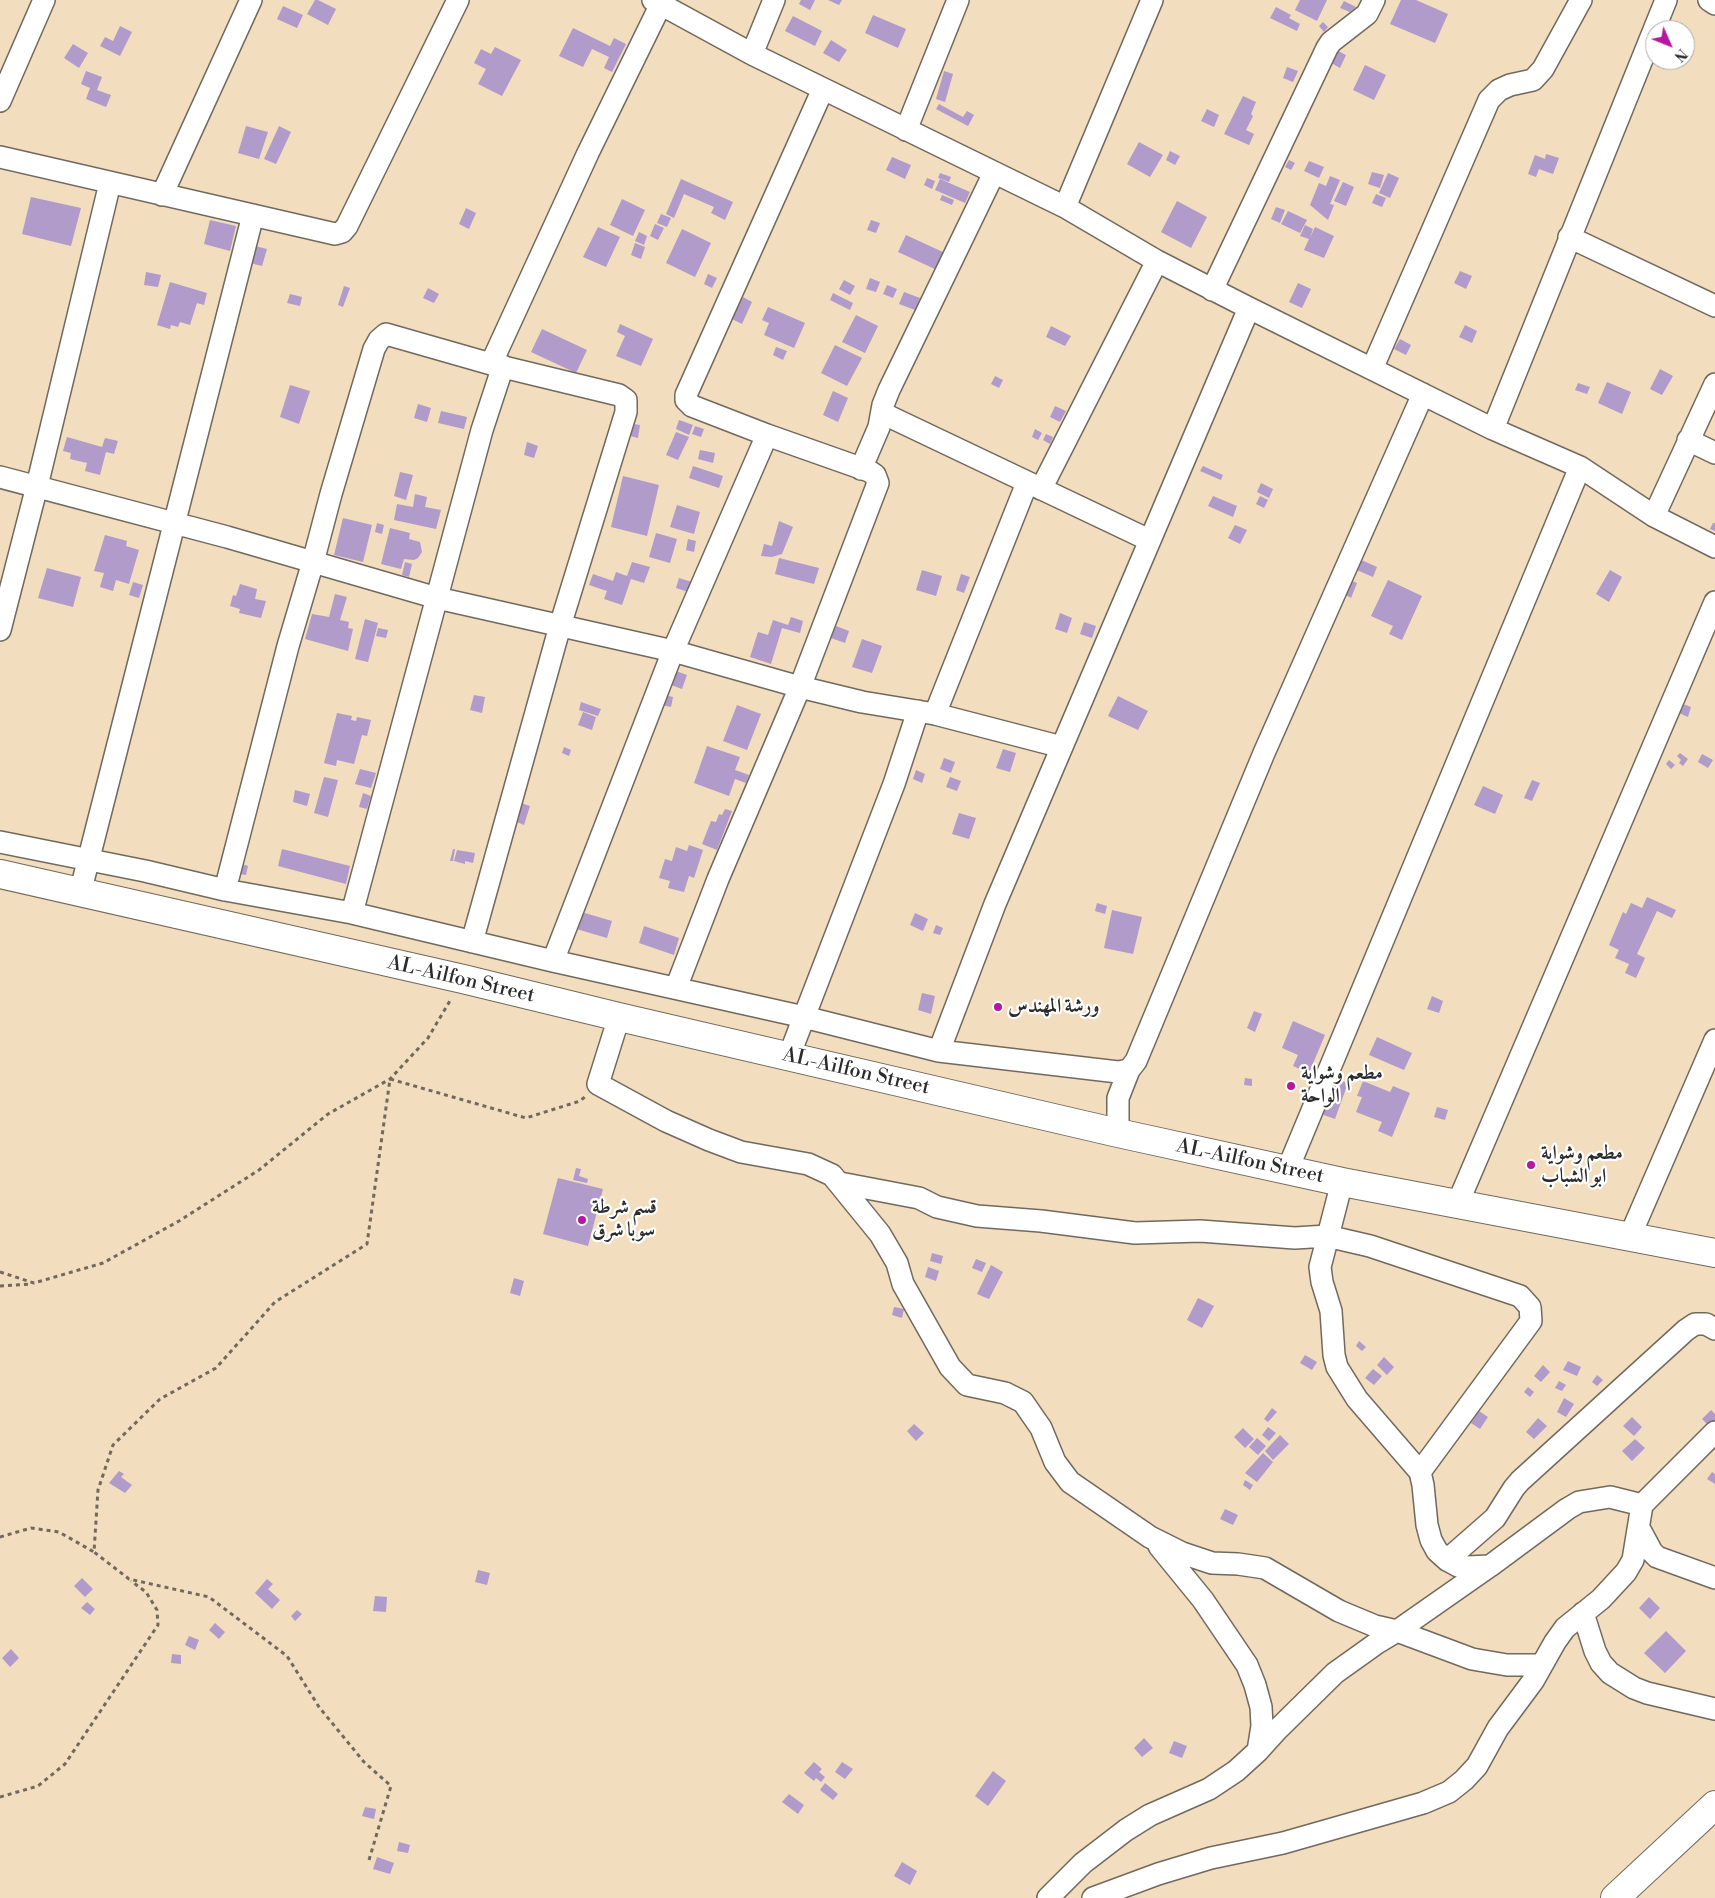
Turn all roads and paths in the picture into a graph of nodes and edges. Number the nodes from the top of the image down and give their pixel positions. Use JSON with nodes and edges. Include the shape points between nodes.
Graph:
{"nodes":[{"id":1,"x":44,"y":0,"type":"edge"},
{"id":2,"x":251,"y":0,"type":"edge"},
{"id":3,"x":458,"y":0,"type":"edge"},
{"id":4,"x":774,"y":0,"type":"edge"},
{"id":5,"x":958,"y":0,"type":"edge"},
{"id":6,"x":1152,"y":0,"type":"edge"},
{"id":7,"x":1374,"y":0,"type":"edge"},
{"id":8,"x":1582,"y":0,"type":"edge"},
{"id":9,"x":1666,"y":0,"type":"edge"},
{"id":10,"x":1709,"y":0,"type":"edge"},
{"id":11,"x":657,"y":2,"type":"edge"},
{"id":12,"x":1715,"y":4,"type":"edge"},
{"id":13,"x":752,"y":54,"type":"junction"},
{"id":14,"x":823,"y":89,"type":"junction"},
{"id":15,"x":0,"y":101,"type":"edge"},
{"id":16,"x":906,"y":130,"type":"junction"},
{"id":17,"x":0,"y":157,"type":"edge"},
{"id":18,"x":994,"y":173,"type":"junction"},
{"id":19,"x":110,"y":183,"type":"junction"},
{"id":20,"x":162,"y":195,"type":"junction"},
{"id":21,"x":1065,"y":208,"type":"junction"},
{"id":22,"x":253,"y":215,"type":"junction"},
{"id":23,"x":1569,"y":237,"type":"junction"},
{"id":24,"x":1157,"y":261,"type":"junction"},
{"id":25,"x":1212,"y":290,"type":"junction"},
{"id":26,"x":1715,"y":306,"type":"edge"},
{"id":27,"x":1248,"y":308,"type":"junction"},
{"id":28,"x":497,"y":365,"type":"junction"},
{"id":29,"x":1372,"y":369,"type":"junction"},
{"id":30,"x":1715,"y":384,"type":"edge"},
{"id":31,"x":1423,"y":394,"type":"junction"},
{"id":32,"x":882,"y":413,"type":"junction"},
{"id":33,"x":1493,"y":429,"type":"junction"},
{"id":34,"x":767,"y":435,"type":"junction"},
{"id":35,"x":1688,"y":440,"type":"junction"},
{"id":36,"x":1715,"y":452,"type":"edge"},
{"id":37,"x":1580,"y":467,"type":"junction"},
{"id":38,"x":861,"y":469,"type":"junction"},
{"id":39,"x":0,"y":477,"type":"edge"},
{"id":40,"x":37,"y":486,"type":"junction"},
{"id":41,"x":1034,"y":486,"type":"junction"},
{"id":42,"x":1654,"y":516,"type":"junction"},
{"id":43,"x":174,"y":522,"type":"junction"},
{"id":44,"x":1149,"y":540,"type":"junction"},
{"id":45,"x":1715,"y":547,"type":"edge"},
{"id":46,"x":313,"y":562,"type":"junction"},
{"id":47,"x":437,"y":598,"type":"junction"},
{"id":48,"x":1715,"y":602,"type":"edge"},
{"id":49,"x":560,"y":626,"type":"junction"},
{"id":50,"x":0,"y":630,"type":"edge"},
{"id":51,"x":674,"y":651,"type":"junction"},
{"id":52,"x":800,"y":687,"type":"junction"},
{"id":53,"x":927,"y":713,"type":"junction"},
{"id":54,"x":1062,"y":747,"type":"junction"},
{"id":55,"x":0,"y":842,"type":"edge"},
{"id":56,"x":89,"y":860,"type":"junction"},
{"id":57,"x":0,"y":874,"type":"edge"},
{"id":58,"x":225,"y":890,"type":"junction"},
{"id":59,"x":80,"y":893,"type":"junction"},
{"id":60,"x":352,"y":913,"type":"junction"},
{"id":61,"x":472,"y":942,"type":"junction"},
{"id":62,"x":553,"y":961,"type":"junction"},
{"id":63,"x":463,"y":979,"type":"junction"},
{"id":64,"x":676,"y":988,"type":"junction"},
{"id":65,"x":619,"y":1017,"type":"junction"},
{"id":66,"x":804,"y":1017,"type":"junction"},
{"id":67,"x":1715,"y":1040,"type":"edge"},
{"id":68,"x":939,"y":1051,"type":"junction"},
{"id":69,"x":789,"y":1056,"type":"junction"},
{"id":70,"x":1129,"y":1070,"type":"junction"},
{"id":71,"x":390,"y":1079,"type":"junction"},
{"id":72,"x":598,"y":1084,"type":"junction"},
{"id":73,"x":1118,"y":1134,"type":"junction"},
{"id":74,"x":1288,"y":1171,"type":"junction"},
{"id":75,"x":1342,"y":1182,"type":"junction"},
{"id":76,"x":840,"y":1183,"type":"junction"},
{"id":77,"x":1457,"y":1204,"type":"junction"},
{"id":78,"x":1327,"y":1236,"type":"junction"},
{"id":79,"x":1630,"y":1236,"type":"junction"},
{"id":80,"x":1715,"y":1253,"type":"edge"},
{"id":81,"x":0,"y":1272,"type":"edge"},
{"id":82,"x":34,"y":1283,"type":"junction"},
{"id":83,"x":0,"y":1286,"type":"edge"},
{"id":84,"x":1715,"y":1329,"type":"edge"},
{"id":85,"x":1715,"y":1432,"type":"edge"},
{"id":86,"x":1420,"y":1472,"type":"junction"},
{"id":87,"x":1642,"y":1505,"type":"junction"},
{"id":88,"x":1639,"y":1528,"type":"junction"},
{"id":89,"x":0,"y":1537,"type":"edge"},
{"id":90,"x":1150,"y":1537,"type":"junction"},
{"id":91,"x":94,"y":1552,"type":"junction"},
{"id":92,"x":1447,"y":1560,"type":"junction"},
{"id":93,"x":1490,"y":1566,"type":"junction"},
{"id":94,"x":1715,"y":1578,"type":"edge"},
{"id":95,"x":129,"y":1579,"type":"junction"},
{"id":96,"x":1583,"y":1613,"type":"junction"},
{"id":97,"x":1397,"y":1631,"type":"junction"},
{"id":98,"x":1542,"y":1665,"type":"junction"},
{"id":99,"x":1715,"y":1709,"type":"edge"},
{"id":100,"x":1258,"y":1751,"type":"junction"},
{"id":101,"x":0,"y":1797,"type":"edge"},
{"id":102,"x":1715,"y":1805,"type":"edge"},
{"id":103,"x":369,"y":1860,"type":"dead end"},
{"id":104,"x":1048,"y":1898,"type":"edge"},
{"id":105,"x":1093,"y":1898,"type":"edge"},
{"id":106,"x":1615,"y":1898,"type":"edge"}],
"edges":[{"from":1,"to":15,"type":"street"},
{"from":2,"to":20,"type":"street"},
{"from":3,"to":22,"type":"street","via":[[342,232],[335,234]]},
{"from":4,"to":13,"type":"street"},
{"from":5,"to":16,"type":"street"},
{"from":6,"to":21,"type":"street"},
{"from":7,"to":25,"type":"street","via":[[1367,14],[1327,48]]},
{"from":8,"to":29,"type":"street","via":[[1543,69],[1532,80],[1504,87],[1490,100]]},
{"from":9,"to":23,"type":"street"},
{"from":10,"to":12,"type":"street"},
{"from":11,"to":13,"type":"street"},
{"from":11,"to":28,"type":"street"},
{"from":13,"to":14,"type":"street"},
{"from":14,"to":16,"type":"street"},
{"from":14,"to":34,"type":"street","via":[[686,395],[692,406]]},
{"from":16,"to":18,"type":"street"},
{"from":17,"to":19,"type":"street"},
{"from":18,"to":21,"type":"street"},
{"from":18,"to":32,"type":"street","via":[[889,390]]},
{"from":19,"to":20,"type":"street"},
{"from":19,"to":40,"type":"street"},
{"from":20,"to":22,"type":"street"},
{"from":21,"to":24,"type":"street"},
{"from":22,"to":43,"type":"street"},
{"from":23,"to":26,"type":"street"},
{"from":23,"to":33,"type":"street"},
{"from":24,"to":25,"type":"street"},
{"from":24,"to":41,"type":"street"},
{"from":25,"to":27,"type":"street"},
{"from":27,"to":29,"type":"street"},
{"from":27,"to":44,"type":"street"},
{"from":28,"to":46,"type":"street","via":[[386,334],[379,340],[371,358]]},
{"from":28,"to":47,"type":"street"},
{"from":28,"to":49,"type":"street","via":[[619,394],[626,400],[626,412]]},
{"from":29,"to":31,"type":"street"},
{"from":30,"to":35,"type":"street"},
{"from":31,"to":33,"type":"street"},
{"from":31,"to":70,"type":"street","via":[[1261,760],[1136,1061]]},
{"from":32,"to":38,"type":"street"},
{"from":32,"to":41,"type":"street"},
{"from":33,"to":37,"type":"street"},
{"from":34,"to":38,"type":"street"},
{"from":34,"to":51,"type":"street"},
{"from":35,"to":36,"type":"street"},
{"from":35,"to":42,"type":"street"},
{"from":37,"to":42,"type":"street"},
{"from":37,"to":74,"type":"street"},
{"from":38,"to":52,"type":"street","via":[[875,475],[878,483]]},
{"from":39,"to":40,"type":"street"},
{"from":40,"to":43,"type":"street"},
{"from":40,"to":50,"type":"street"},
{"from":41,"to":44,"type":"street"},
{"from":41,"to":53,"type":"street"},
{"from":42,"to":45,"type":"street"},
{"from":43,"to":46,"type":"street"},
{"from":43,"to":56,"type":"street"},
{"from":44,"to":54,"type":"street"},
{"from":46,"to":47,"type":"street"},
{"from":46,"to":58,"type":"street"},
{"from":47,"to":49,"type":"street"},
{"from":47,"to":60,"type":"street"},
{"from":48,"to":77,"type":"street"},
{"from":49,"to":51,"type":"street"},
{"from":49,"to":61,"type":"street"},
{"from":51,"to":52,"type":"street"},
{"from":51,"to":62,"type":"street"},
{"from":52,"to":53,"type":"street"},
{"from":52,"to":64,"type":"street","via":[[718,879]]},
{"from":53,"to":54,"type":"street"},
{"from":53,"to":66,"type":"street","via":[[890,793]]},
{"from":54,"to":68,"type":"street","via":[[995,904]]},
{"from":55,"to":56,"type":"street"},
{"from":56,"to":58,"type":"street"},
{"from":56,"to":59,"type":"street"},
{"from":57,"to":59,"type":"main road","name":"AL-Ailfon Street"},
{"from":58,"to":60,"type":"street"},
{"from":59,"to":63,"type":"main road","name":"AL-Ailfon Street"},
{"from":60,"to":61,"type":"street"},
{"from":61,"to":62,"type":"street"},
{"from":62,"to":64,"type":"street"},
{"from":63,"to":65,"type":"main road","name":"AL-Ailfon Street"},
{"from":63,"to":71,"type":"path","via":[[428,1038]]},
{"from":64,"to":66,"type":"street"},
{"from":65,"to":69,"type":"main road","name":"AL-Ailfon Street"},
{"from":65,"to":72,"type":"street"},
{"from":66,"to":68,"type":"street"},
{"from":66,"to":69,"type":"street"},
{"from":67,"to":79,"type":"street"},
{"from":68,"to":70,"type":"street","via":[[1118,1072]]},
{"from":69,"to":73,"type":"main road","name":"AL-Ailfon Street"},
{"from":70,"to":73,"type":"street","via":[[1118,1098]]},
{"from":71,"to":72,"type":"path","via":[[526,1118],[580,1101]]},
{"from":71,"to":82,"type":"path","via":[[328,1114],[259,1170],[179,1222],[103,1263]]},
{"from":71,"to":91,"type":"path","via":[[367,1244],[275,1302],[216,1368],[160,1399],[114,1445],[98,1490]]},
{"from":72,"to":76,"type":"street","via":[[666,1122],[709,1140],[741,1152],[808,1164],[832,1175]]},
{"from":73,"to":74,"type":"main road","name":"AL-Ailfon Street"},
{"from":74,"to":75,"type":"main road","name":"AL-Ailfon Street"},
{"from":75,"to":77,"type":"main road","name":"AL-Ailfon Street"},
{"from":75,"to":78,"type":"street"},
{"from":76,"to":78,"type":"street","via":[[919,1198],[937,1207],[977,1216],[1135,1233],[1200,1231],[1295,1238]]},
{"from":76,"to":90,"type":"street","via":[[880,1234],[897,1263],[903,1284],[950,1367],[967,1385],[1005,1393],[1023,1402],[1041,1428],[1055,1462],[1070,1482]]},
{"from":77,"to":79,"type":"main road","name":"AL-Ailfon Street"},
{"from":78,"to":86,"type":"street","via":[[1320,1267],[1331,1311],[1337,1367],[1358,1398]]},
{"from":78,"to":86,"type":"street","via":[[1370,1246],[1506,1290],[1520,1296],[1530,1307],[1531,1321],[1523,1334]]},
{"from":79,"to":80,"type":"main road","name":"AL-Ailfon Street"},
{"from":81,"to":82,"type":"path"},
{"from":82,"to":83,"type":"path"},
{"from":84,"to":92,"type":"street","via":[[1706,1324],[1695,1324],[1686,1330],[1520,1481],[1495,1518]]},
{"from":85,"to":87,"type":"street"},
{"from":86,"to":92,"type":"street","via":[[1431,1540]]},
{"from":87,"to":88,"type":"street"},
{"from":87,"to":93,"type":"street","via":[[1610,1498],[1579,1502]]},
{"from":88,"to":94,"type":"street","via":[[1657,1557]]},
{"from":88,"to":96,"type":"street","via":[[1633,1560],[1626,1572]]},
{"from":89,"to":91,"type":"path","via":[[31,1528],[59,1532]]},
{"from":90,"to":97,"type":"street","via":[[1212,1563],[1265,1568],[1339,1611]]},
{"from":90,"to":100,"type":"street","via":[[1203,1600],[1247,1664],[1261,1707]]},
{"from":91,"to":95,"type":"path"},
{"from":92,"to":93,"type":"street","via":[[1458,1566]]},
{"from":93,"to":97,"type":"street"},
{"from":95,"to":101,"type":"path","via":[[146,1592],[157,1610],[158,1625],[66,1764],[38,1786]]},
{"from":95,"to":103,"type":"path","via":[[209,1597],[287,1656],[319,1707],[364,1762],[391,1786]]},
{"from":96,"to":98,"type":"street","via":[[1554,1642]]},
{"from":96,"to":99,"type":"street","via":[[1595,1651],[1610,1673],[1648,1693]]},
{"from":97,"to":98,"type":"street","via":[[1481,1661]]},
{"from":97,"to":100,"type":"street","via":[[1335,1673]]},
{"from":98,"to":105,"type":"street","via":[[1498,1728],[1477,1766],[1449,1792],[1423,1803],[1282,1843],[1211,1858],[1150,1876]]},
{"from":100,"to":104,"type":"street","via":[[1236,1771],[1209,1788],[1150,1815],[1126,1830],[1083,1863]]},
{"from":102,"to":106,"type":"main road"}]}
